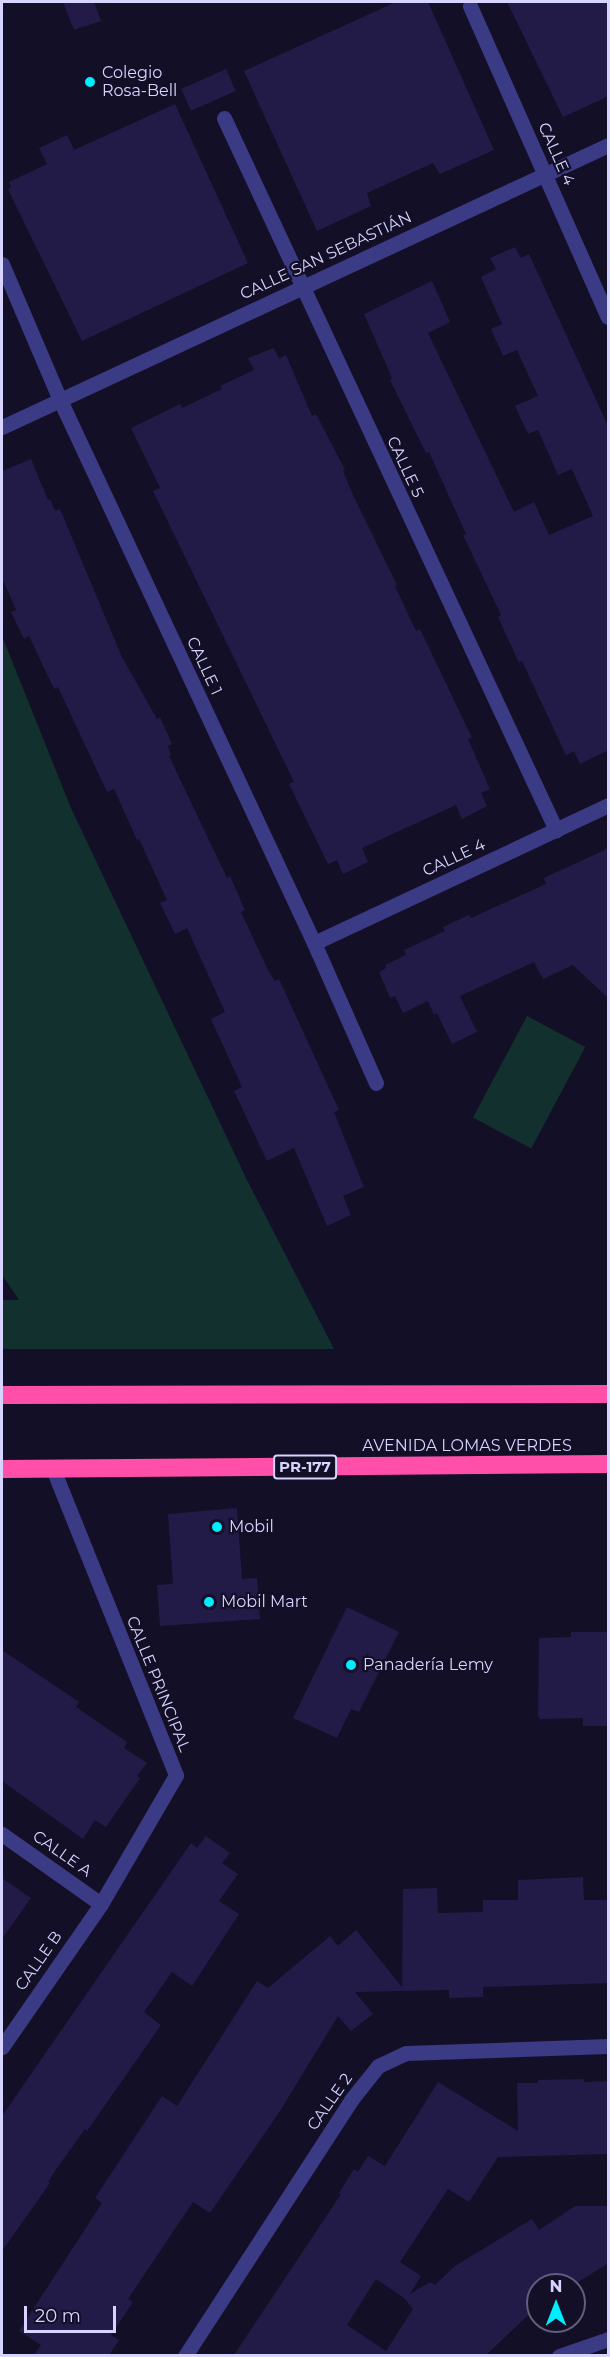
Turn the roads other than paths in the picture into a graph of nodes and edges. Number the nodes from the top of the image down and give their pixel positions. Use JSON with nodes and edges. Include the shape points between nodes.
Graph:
{"nodes":[{"id":1,"x":470,"y":6,"type":"dead end"},
{"id":2,"x":224,"y":118,"type":"dead end"},
{"id":3,"x":609,"y":145,"type":"edge"},
{"id":4,"x":545,"y":174,"type":"junction"},
{"id":5,"x":2,"y":264,"type":"edge"},
{"id":6,"x":301,"y":288,"type":"junction"},
{"id":7,"x":609,"y":317,"type":"edge"},
{"id":8,"x":60,"y":400,"type":"junction"},
{"id":9,"x":2,"y":427,"type":"edge"},
{"id":10,"x":609,"y":805,"type":"edge"},
{"id":11,"x":556,"y":830,"type":"junction"},
{"id":12,"x":314,"y":943,"type":"junction"},
{"id":13,"x":376,"y":1083,"type":"dead end"},
{"id":14,"x":609,"y":1394,"type":"edge"},
{"id":15,"x":2,"y":1395,"type":"edge"},
{"id":16,"x":609,"y":1464,"type":"edge"},
{"id":17,"x":2,"y":1469,"type":"edge"},
{"id":18,"x":53,"y":1469,"type":"junction"},
{"id":19,"x":2,"y":1834,"type":"edge"},
{"id":20,"x":101,"y":1904,"type":"junction"},
{"id":21,"x":81,"y":1933,"type":"joint"},
{"id":22,"x":3,"y":2041,"type":"edge"},
{"id":23,"x":609,"y":2046,"type":"edge"},
{"id":24,"x":609,"y":2339,"type":"edge"},
{"id":25,"x":185,"y":2355,"type":"edge"},
{"id":26,"x":559,"y":2355,"type":"edge"}],
"edges":[{"from":1,"to":4,"type":"street","name":"CALLE 4"},
{"from":2,"to":6,"type":"street","name":"CALLE 5"},
{"from":3,"to":4,"type":"street","name":"CALLE SAN SEBASTIÁN"},
{"from":4,"to":6,"type":"street","name":"CALLE SAN SEBASTIÁN"},
{"from":4,"to":7,"type":"street","name":"CALLE 4"},
{"from":5,"to":8,"type":"street","name":"CALLE 1"},
{"from":6,"to":8,"type":"street","name":"CALLE SAN SEBASTIÁN"},
{"from":6,"to":11,"type":"street","name":"CALLE 5"},
{"from":8,"to":9,"type":"street","name":"CALLE SAN SEBASTIÁN"},
{"from":8,"to":12,"type":"street","name":"CALLE 1"},
{"from":10,"to":11,"type":"street","name":"CALLE 4"},
{"from":11,"to":12,"type":"street","name":"CALLE 4"},
{"from":12,"to":13,"type":"street","name":"CALLE 1"},
{"from":14,"to":15,"type":"highway"},
{"from":16,"to":18,"type":"highway","name":"AVENIDA LOMAS VERDES","number":"PR-177"},
{"from":17,"to":18,"type":"highway","name":"AVENIDA LOMAS VERDES","number":"PR-177"},
{"from":18,"to":20,"type":"street","name":"CALLE PRINCIPAL","via":[[176,1775]]},
{"from":19,"to":20,"type":"street","name":"CALLE A"},
{"from":20,"to":21,"type":"street","name":"CALLE PRINCIPAL"},
{"from":21,"to":22,"type":"street","name":"CALLE B"},
{"from":23,"to":25,"type":"street","name":"CALLE 2","via":[[406,2053],[378,2066],[351,2100]]},
{"from":24,"to":26,"type":"street"}]}
